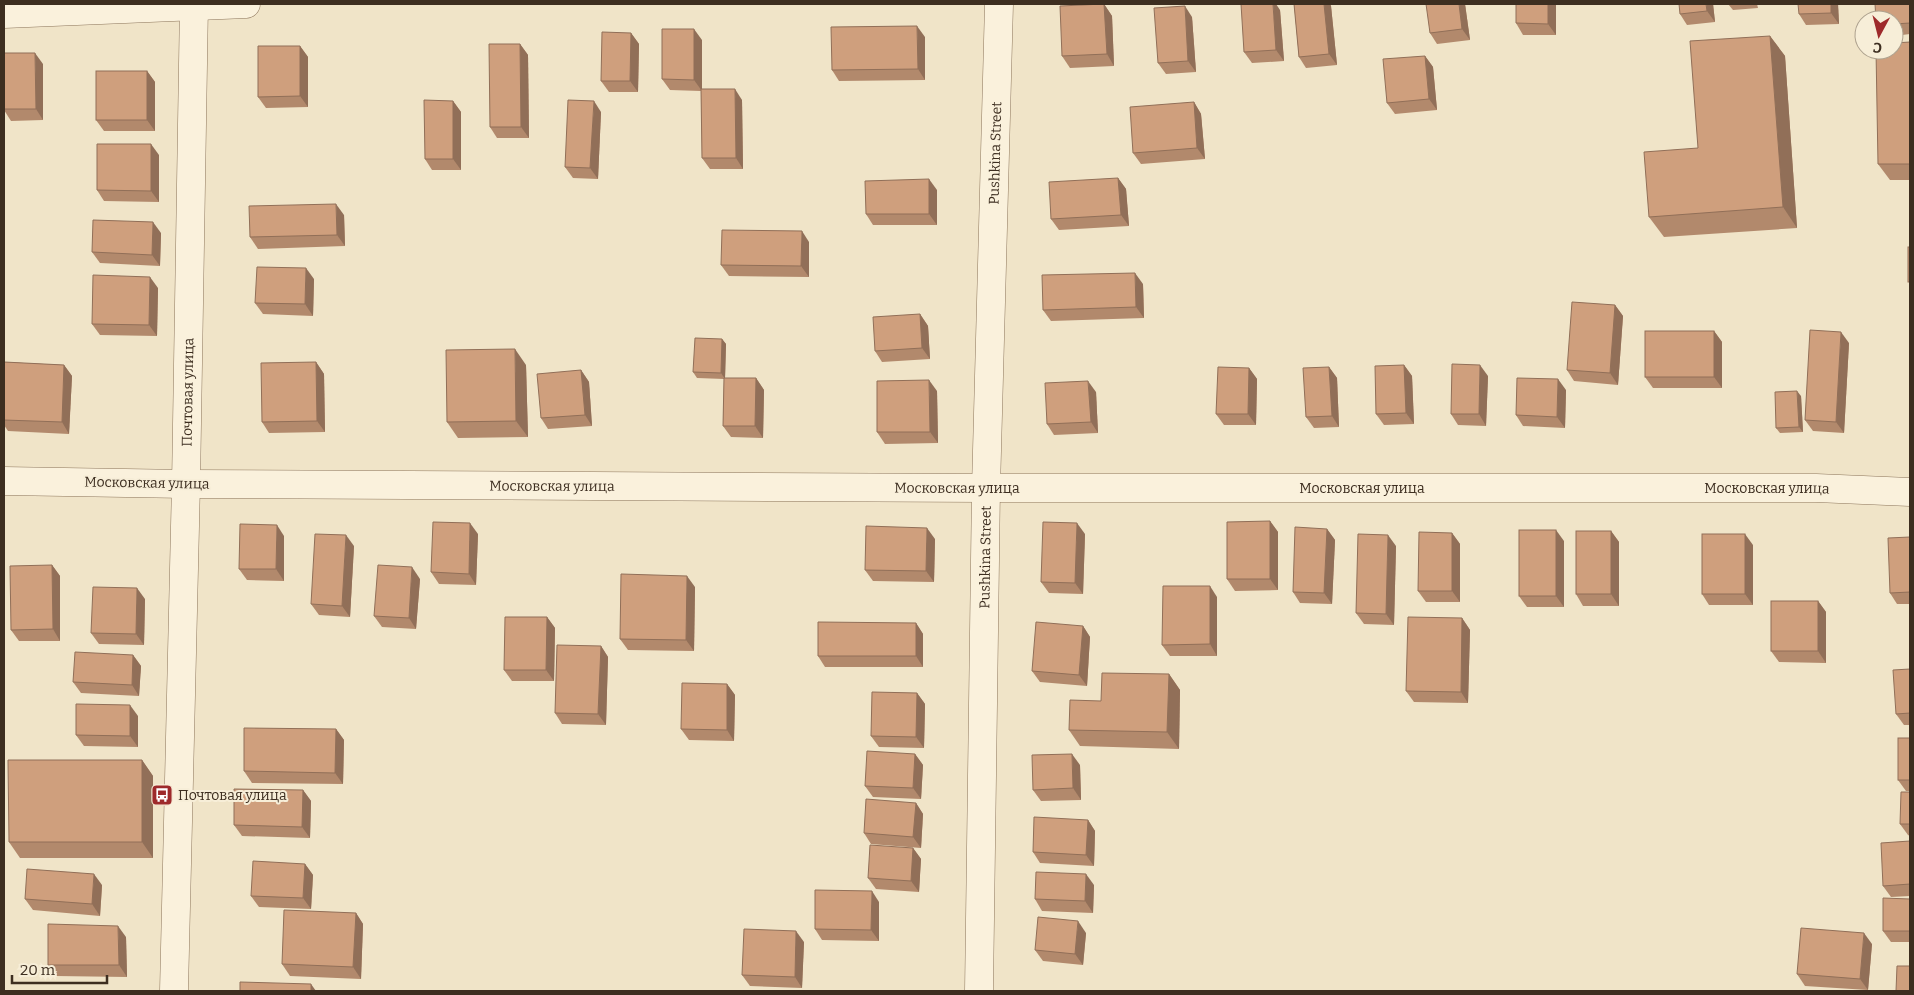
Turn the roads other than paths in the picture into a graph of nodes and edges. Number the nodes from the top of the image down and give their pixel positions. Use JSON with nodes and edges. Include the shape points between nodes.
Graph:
{"nodes":[{"id":1,"x":194,"y":4,"type":"edge"},
{"id":2,"x":246,"y":4,"type":"edge"},
{"id":3,"x":999,"y":4,"type":"edge"},
{"id":4,"x":4,"y":14,"type":"edge"},
{"id":5,"x":4,"y":481,"type":"edge"},
{"id":6,"x":186,"y":484,"type":"junction"},
{"id":7,"x":986,"y":488,"type":"junction"},
{"id":8,"x":1910,"y":492,"type":"edge"},
{"id":9,"x":174,"y":991,"type":"edge"},
{"id":10,"x":979,"y":991,"type":"edge"}],
"edges":[{"from":1,"to":2,"type":"street"},
{"from":1,"to":4,"type":"street"},
{"from":1,"to":6,"type":"street","name":"Почтовая улица"},
{"from":3,"to":7,"type":"street","name":"Pushkina Street"},
{"from":5,"to":6,"type":"street","name":"Московская улица"},
{"from":6,"to":7,"type":"street","name":"Московская улица"},
{"from":6,"to":9,"type":"street","name":"Почтовая улица"},
{"from":7,"to":8,"type":"street","name":"Московская улица","via":[[1816,488]]},
{"from":7,"to":10,"type":"street","name":"Pushkina Street"}]}
